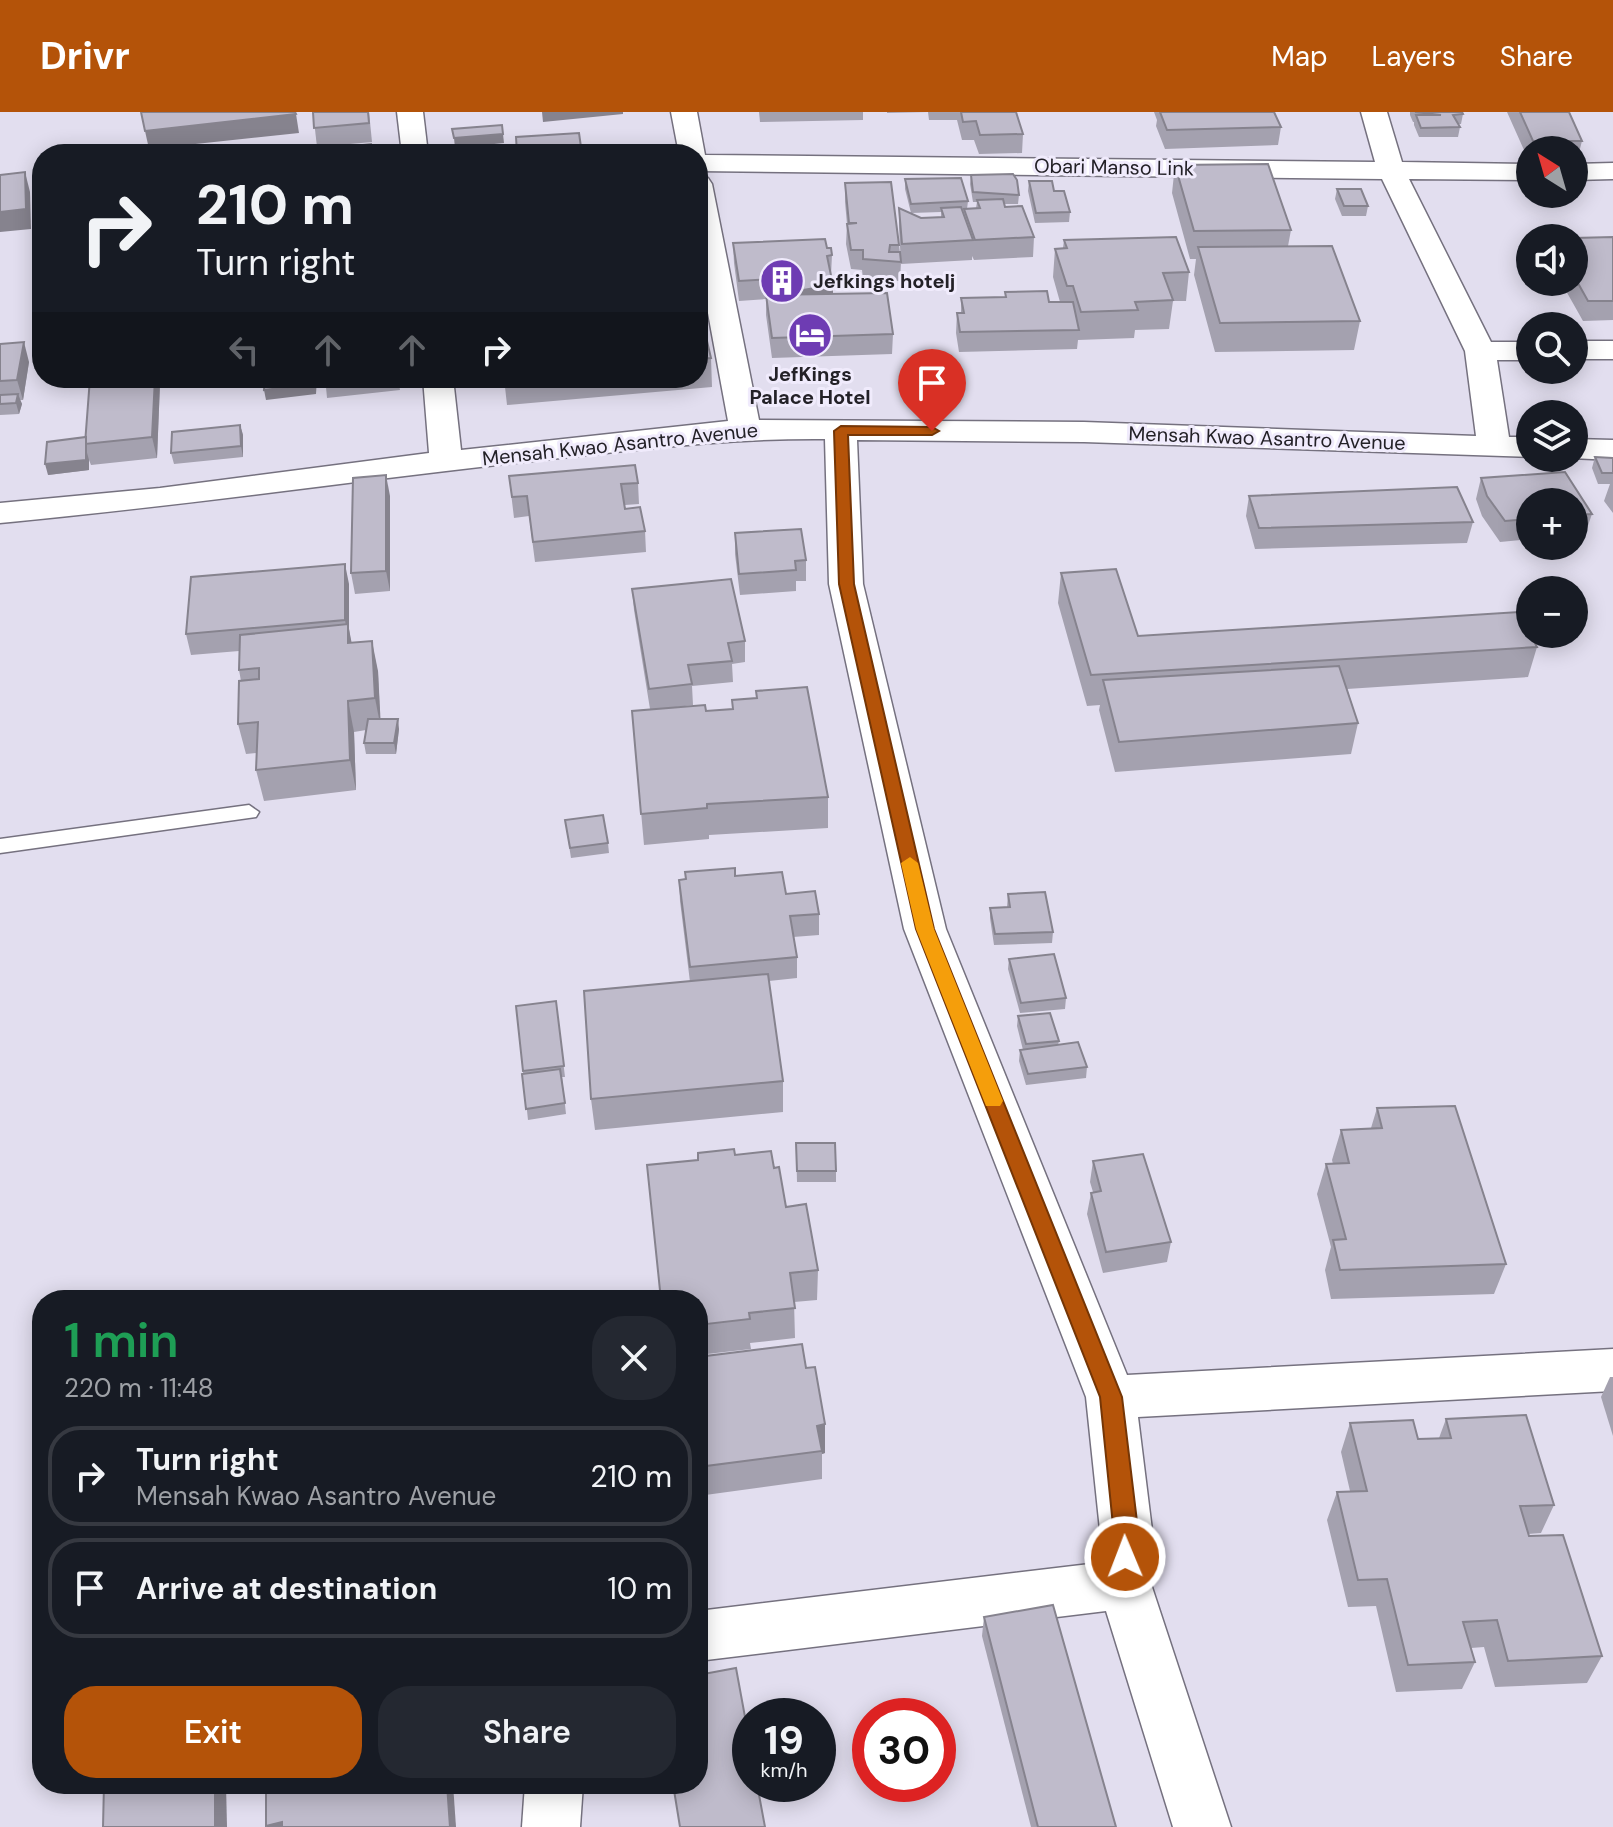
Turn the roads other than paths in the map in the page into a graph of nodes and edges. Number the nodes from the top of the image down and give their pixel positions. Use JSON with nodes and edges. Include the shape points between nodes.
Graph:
{"nodes":[{"id":1,"x":410,"y":112,"type":"edge"},
{"id":2,"x":684,"y":112,"type":"edge"},
{"id":3,"x":1374,"y":112,"type":"edge"},
{"id":4,"x":414,"y":144,"type":"edge"},
{"id":5,"x":690,"y":144,"type":"edge"},
{"id":6,"x":708,"y":163,"type":"edge"},
{"id":7,"x":1391,"y":170,"type":"junction"},
{"id":8,"x":1613,"y":171,"type":"edge"},
{"id":9,"x":1516,"y":172,"type":"edge"},
{"id":10,"x":1588,"y":172,"type":"edge"},
{"id":11,"x":708,"y":236,"type":"edge"},
{"id":12,"x":1588,"y":350,"type":"edge"},
{"id":13,"x":1613,"y":350,"type":"edge"},
{"id":14,"x":1480,"y":351,"type":"junction"},
{"id":15,"x":1516,"y":351,"type":"edge"},
{"id":16,"x":439,"y":388,"type":"edge"},
{"id":17,"x":745,"y":429,"type":"junction"},
{"id":18,"x":841,"y":431,"type":"junction"},
{"id":19,"x":1494,"y":446,"type":"junction"},
{"id":20,"x":1516,"y":447,"type":"edge"},
{"id":21,"x":1588,"y":449,"type":"edge"},
{"id":22,"x":1613,"y":450,"type":"edge"},
{"id":23,"x":446,"y":461,"type":"junction"},
{"id":24,"x":0,"y":513,"type":"edge"},
{"id":25,"x":249,"y":812,"type":"dead end"},
{"id":26,"x":0,"y":846,"type":"edge"},
{"id":27,"x":1613,"y":1370,"type":"edge"},
{"id":28,"x":1111,"y":1397,"type":"junction"},
{"id":29,"x":1124,"y":1584,"type":"junction"},
{"id":30,"x":708,"y":1635,"type":"edge"},
{"id":31,"x":553,"y":1794,"type":"edge"},
{"id":32,"x":551,"y":1827,"type":"edge"},
{"id":33,"x":1202,"y":1827,"type":"edge"}],
"edges":[{"from":1,"to":4,"type":"street"},
{"from":2,"to":5,"type":"street"},
{"from":3,"to":7,"type":"street"},
{"from":6,"to":7,"type":"street","name":"Obari Manso Link"},
{"from":7,"to":9,"type":"street","name":"Obari Manso Link"},
{"from":7,"to":14,"type":"street"},
{"from":8,"to":10,"type":"street"},
{"from":11,"to":17,"type":"street"},
{"from":12,"to":13,"type":"street"},
{"from":14,"to":15,"type":"street"},
{"from":14,"to":19,"type":"street"},
{"from":16,"to":23,"type":"street"},
{"from":17,"to":18,"type":"street","name":"Mensah Kwao Asantro Avenue"},
{"from":17,"to":23,"type":"street","name":"Mensah Kwao Asantro Avenue"},
{"from":18,"to":19,"type":"street","name":"Mensah Kwao Asantro Avenue","via":[[1084,432]]},
{"from":18,"to":28,"type":"street","via":[[846,584],[925,929]]},
{"from":19,"to":20,"type":"street","name":"Mensah Kwao Asantro Avenue"},
{"from":21,"to":22,"type":"street"},
{"from":23,"to":24,"type":"street","name":"Mensah Kwao Asantro Avenue"},
{"from":25,"to":26,"type":"lane"},
{"from":27,"to":28,"type":"street"},
{"from":28,"to":29,"type":"street","via":[[1126,1530]]},
{"from":29,"to":30,"type":"street"},
{"from":29,"to":33,"type":"street"},
{"from":31,"to":32,"type":"street"}]}
